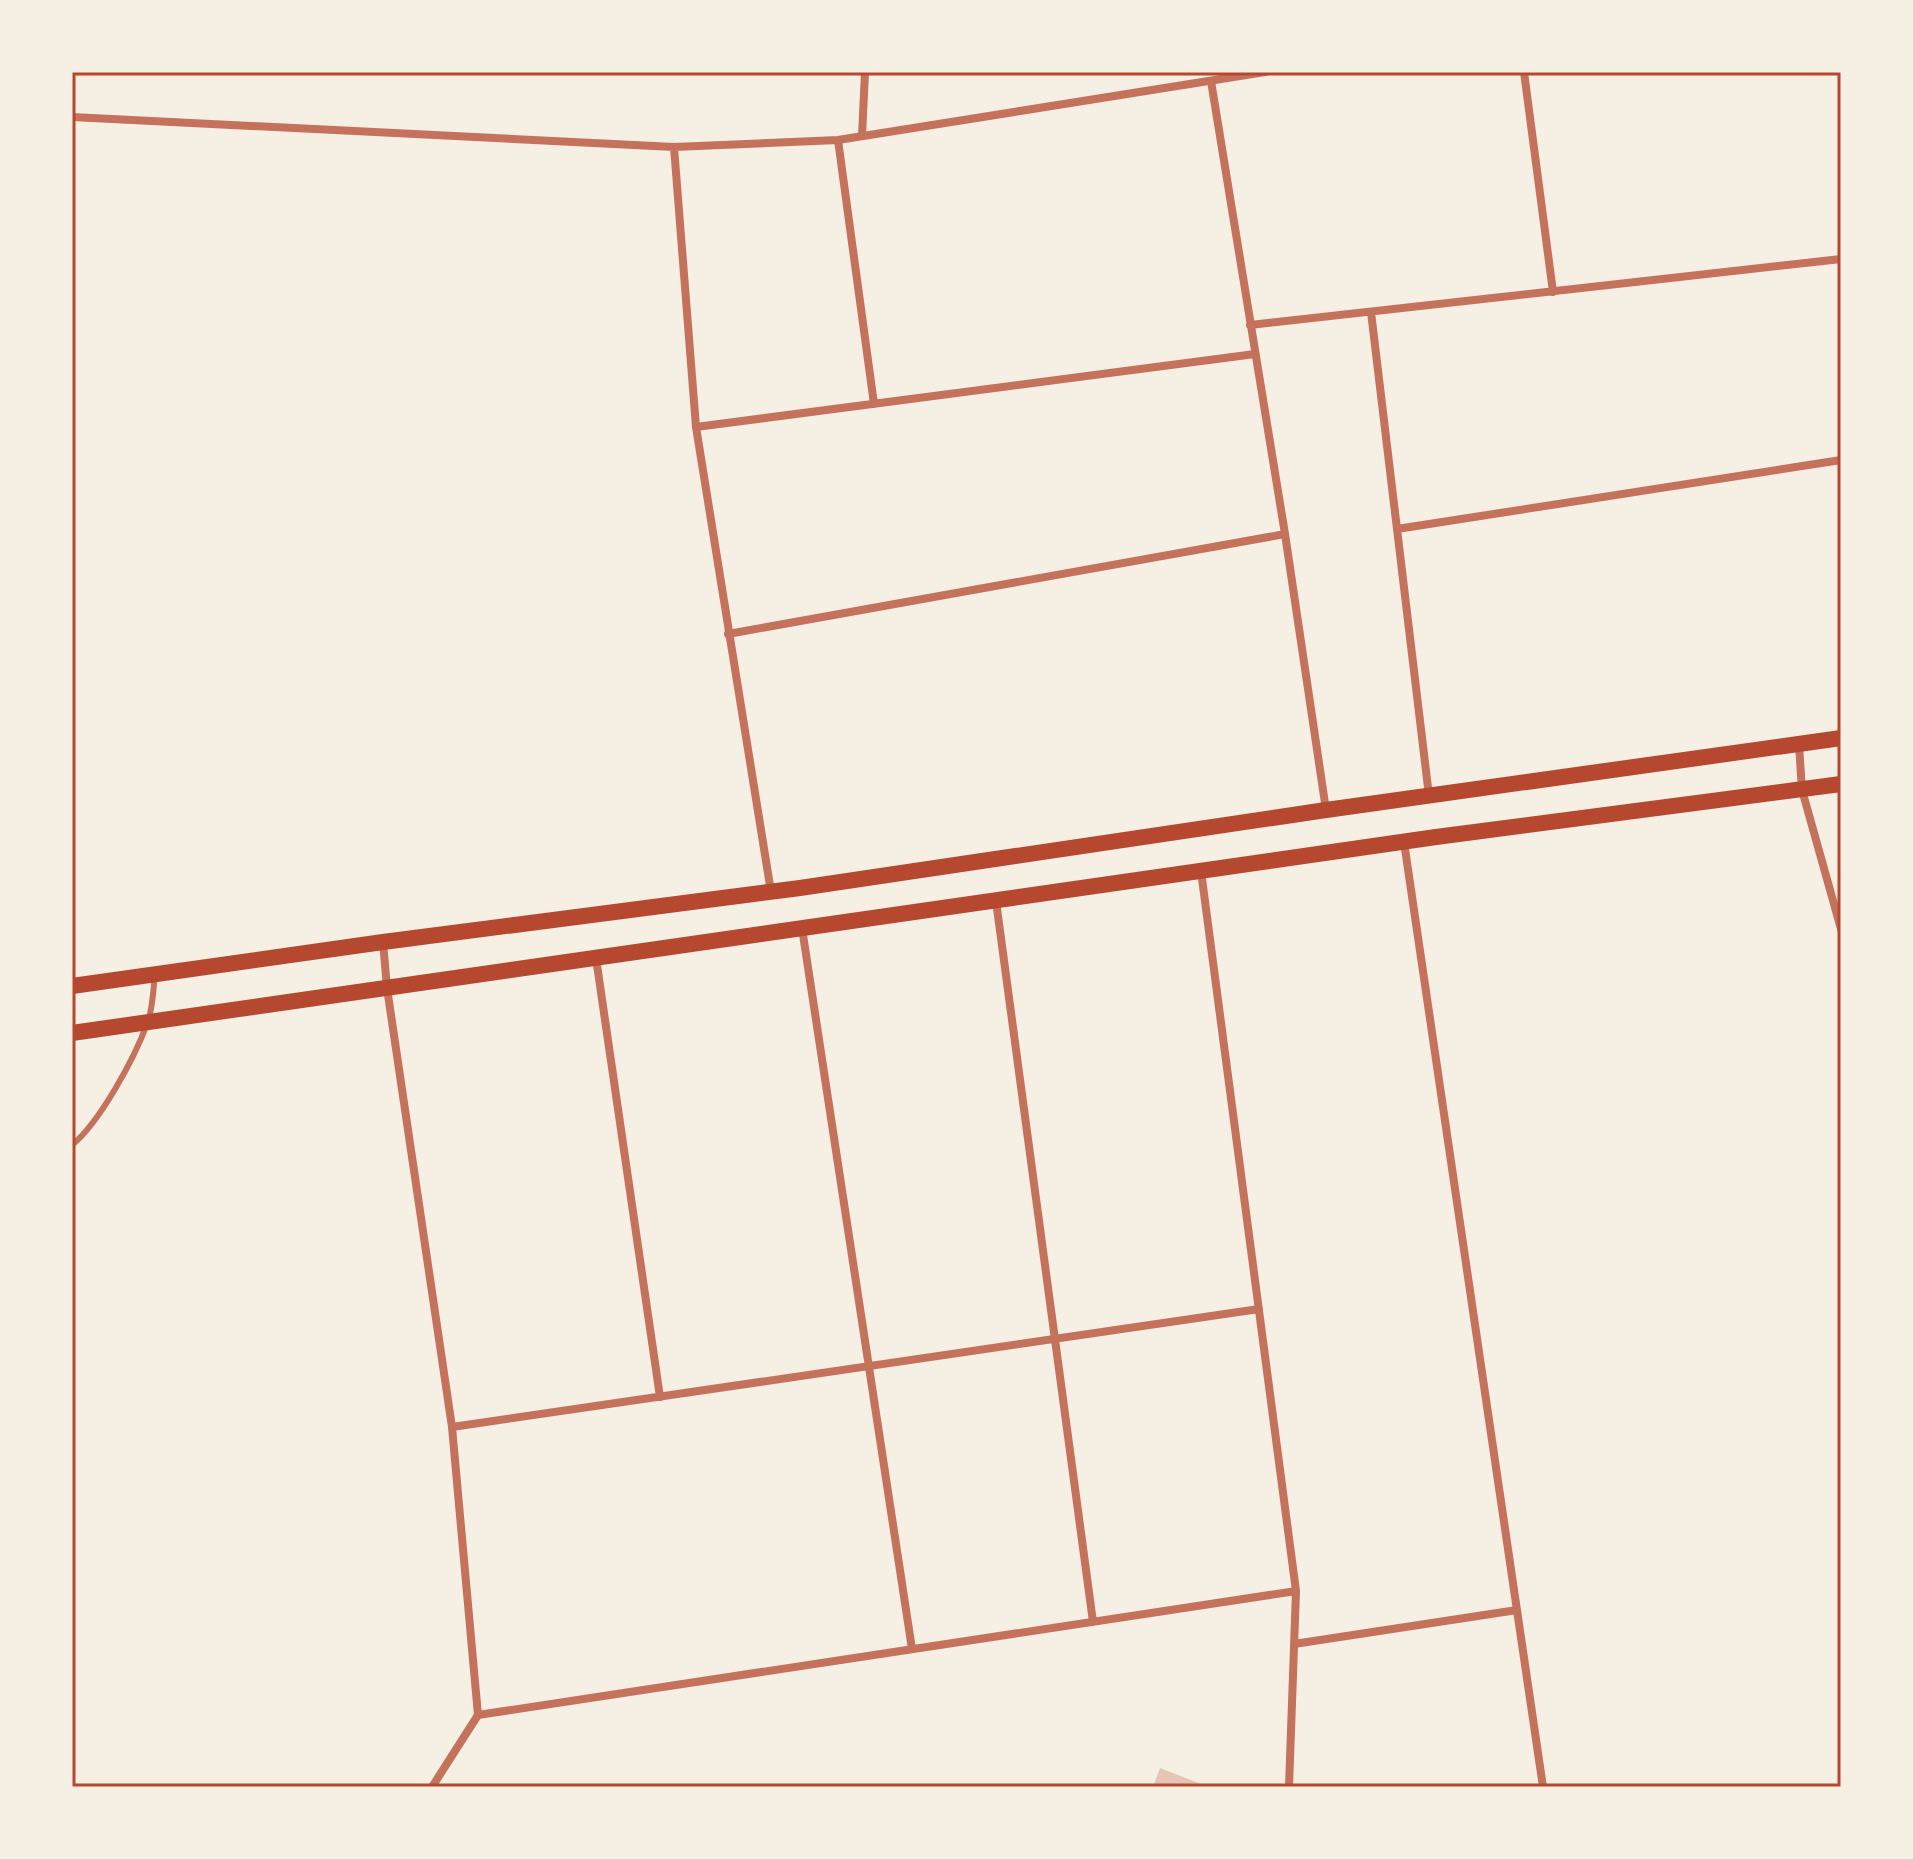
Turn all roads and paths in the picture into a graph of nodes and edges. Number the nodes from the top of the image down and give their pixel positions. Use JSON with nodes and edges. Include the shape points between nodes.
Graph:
{"nodes":[{"id":1,"x":865,"y":72,"type":"edge"},
{"id":2,"x":1265,"y":72,"type":"edge"},
{"id":3,"x":1524,"y":72,"type":"edge"},
{"id":4,"x":1211,"y":81,"type":"junction"},
{"id":5,"x":72,"y":117,"type":"edge"},
{"id":6,"x":862,"y":136,"type":"junction"},
{"id":7,"x":838,"y":140,"type":"junction"},
{"id":8,"x":674,"y":147,"type":"junction"},
{"id":9,"x":1841,"y":259,"type":"edge"},
{"id":10,"x":1553,"y":292,"type":"junction"},
{"id":11,"x":1371,"y":312,"type":"junction"},
{"id":12,"x":1250,"y":325,"type":"junction"},
{"id":13,"x":1255,"y":354,"type":"junction"},
{"id":14,"x":874,"y":404,"type":"junction"},
{"id":15,"x":696,"y":427,"type":"junction"},
{"id":16,"x":1841,"y":460,"type":"edge"},
{"id":17,"x":1397,"y":529,"type":"junction"},
{"id":18,"x":1285,"y":534,"type":"junction"},
{"id":19,"x":728,"y":634,"type":"junction"},
{"id":20,"x":1841,"y":738,"type":"edge"},
{"id":21,"x":1799,"y":745,"type":"junction"},
{"id":22,"x":1841,"y":784,"type":"edge"},
{"id":23,"x":1802,"y":790,"type":"junction"},
{"id":24,"x":1429,"y":796,"type":"junction"},
{"id":25,"x":1326,"y":810,"type":"junction"},
{"id":26,"x":1404,"y":842,"type":"junction"},
{"id":27,"x":1201,"y":870,"type":"junction"},
{"id":28,"x":771,"y":892,"type":"junction"},
{"id":29,"x":996,"y":900,"type":"junction"},
{"id":30,"x":802,"y":928,"type":"junction"},
{"id":31,"x":1841,"y":929,"type":"edge"},
{"id":32,"x":383,"y":942,"type":"junction"},
{"id":33,"x":596,"y":957,"type":"junction"},
{"id":34,"x":155,"y":975,"type":"junction"},
{"id":35,"x":72,"y":986,"type":"edge"},
{"id":36,"x":387,"y":988,"type":"junction"},
{"id":37,"x":149,"y":1022,"type":"junction"},
{"id":38,"x":72,"y":1033,"type":"edge"},
{"id":39,"x":72,"y":1145,"type":"edge"},
{"id":40,"x":1259,"y":1309,"type":"junction"},
{"id":41,"x":1055,"y":1339,"type":"junction"},
{"id":42,"x":869,"y":1366,"type":"junction"},
{"id":43,"x":660,"y":1397,"type":"junction"},
{"id":44,"x":452,"y":1427,"type":"junction"},
{"id":45,"x":1296,"y":1591,"type":"junction"},
{"id":46,"x":1517,"y":1610,"type":"junction"},
{"id":47,"x":1093,"y":1622,"type":"junction"},
{"id":48,"x":1294,"y":1644,"type":"junction"},
{"id":49,"x":912,"y":1649,"type":"junction"},
{"id":50,"x":478,"y":1715,"type":"junction"},
{"id":51,"x":432,"y":1787,"type":"edge"},
{"id":52,"x":1289,"y":1787,"type":"edge"},
{"id":53,"x":1543,"y":1787,"type":"edge"}],
"edges":[{"from":1,"to":6,"type":"street"},
{"from":2,"to":4,"type":"street"},
{"from":3,"to":10,"type":"street"},
{"from":4,"to":6,"type":"street"},
{"from":4,"to":12,"type":"street"},
{"from":5,"to":8,"type":"street"},
{"from":6,"to":7,"type":"street"},
{"from":7,"to":8,"type":"street"},
{"from":7,"to":14,"type":"street"},
{"from":8,"to":15,"type":"street"},
{"from":9,"to":10,"type":"street"},
{"from":10,"to":11,"type":"street"},
{"from":11,"to":12,"type":"street"},
{"from":11,"to":17,"type":"street"},
{"from":12,"to":13,"type":"street"},
{"from":13,"to":14,"type":"street"},
{"from":13,"to":18,"type":"street"},
{"from":14,"to":15,"type":"street"},
{"from":15,"to":19,"type":"street"},
{"from":16,"to":17,"type":"street"},
{"from":17,"to":24,"type":"street"},
{"from":18,"to":19,"type":"street"},
{"from":18,"to":25,"type":"street"},
{"from":19,"to":28,"type":"street"},
{"from":20,"to":21,"type":"main road"},
{"from":21,"to":23,"type":"street"},
{"from":21,"to":24,"type":"main road"},
{"from":22,"to":23,"type":"main road"},
{"from":23,"to":26,"type":"main road"},
{"from":23,"to":31,"type":"street"},
{"from":24,"to":25,"type":"main road"},
{"from":25,"to":28,"type":"main road"},
{"from":26,"to":27,"type":"main road"},
{"from":26,"to":46,"type":"street"},
{"from":27,"to":29,"type":"main road"},
{"from":27,"to":40,"type":"street"},
{"from":28,"to":32,"type":"main road"},
{"from":29,"to":30,"type":"main road"},
{"from":29,"to":41,"type":"street"},
{"from":30,"to":33,"type":"main road"},
{"from":30,"to":42,"type":"street"},
{"from":32,"to":34,"type":"main road"},
{"from":32,"to":36,"type":"street"},
{"from":33,"to":36,"type":"main road"},
{"from":33,"to":43,"type":"street"},
{"from":34,"to":35,"type":"main road"},
{"from":34,"to":37,"type":"lane"},
{"from":36,"to":37,"type":"main road"},
{"from":36,"to":44,"type":"street"},
{"from":37,"to":38,"type":"main road"},
{"from":37,"to":39,"type":"lane","via":[[88,1132]]},
{"from":40,"to":41,"type":"street"},
{"from":40,"to":45,"type":"street"},
{"from":41,"to":42,"type":"street"},
{"from":41,"to":47,"type":"street"},
{"from":42,"to":43,"type":"street"},
{"from":42,"to":49,"type":"street"},
{"from":43,"to":44,"type":"street"},
{"from":44,"to":50,"type":"street"},
{"from":45,"to":47,"type":"street"},
{"from":45,"to":48,"type":"street"},
{"from":46,"to":48,"type":"street"},
{"from":46,"to":53,"type":"street"},
{"from":47,"to":49,"type":"street"},
{"from":48,"to":52,"type":"street"},
{"from":49,"to":50,"type":"street"},
{"from":50,"to":51,"type":"street"}]}
